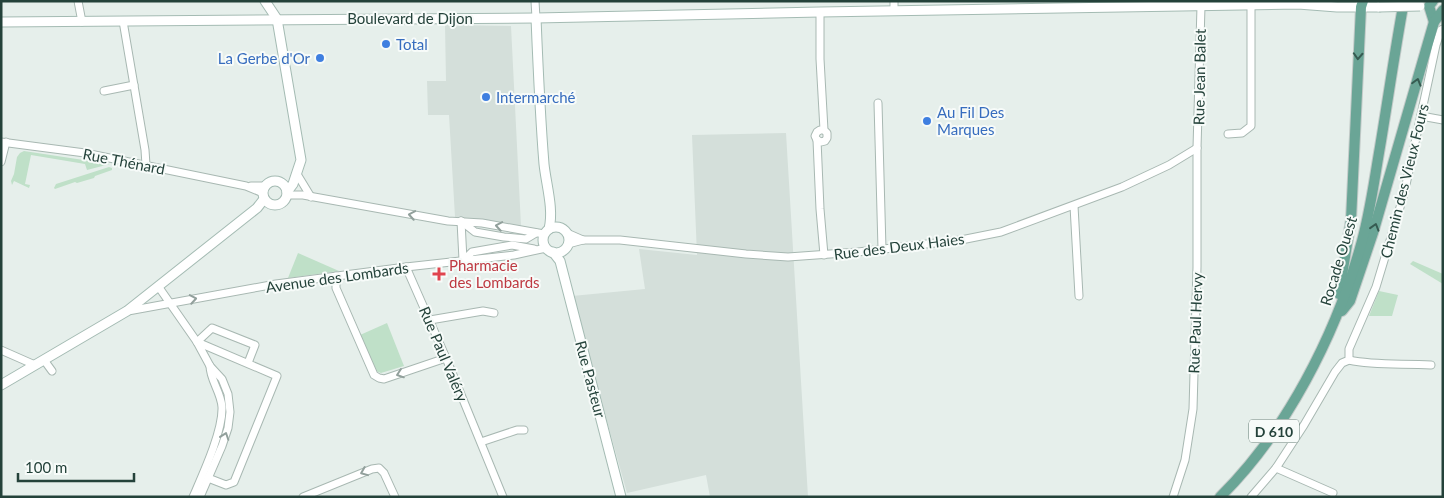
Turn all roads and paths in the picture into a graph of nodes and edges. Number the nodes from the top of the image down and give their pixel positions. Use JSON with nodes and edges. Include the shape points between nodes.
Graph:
{"nodes":[{"id":1,"x":78,"y":1,"type":"edge"},
{"id":2,"x":265,"y":1,"type":"edge"},
{"id":3,"x":535,"y":1,"type":"edge"},
{"id":4,"x":1323,"y":1,"type":"edge"},
{"id":5,"x":1404,"y":1,"type":"edge"},
{"id":6,"x":1178,"y":4,"type":"edge"},
{"id":7,"x":1306,"y":4,"type":"junction"},
{"id":8,"x":1427,"y":4,"type":"edge"},
{"id":9,"x":1369,"y":5,"type":"edge"},
{"id":10,"x":894,"y":6,"type":"edge"},
{"id":11,"x":1201,"y":6,"type":"junction"},
{"id":12,"x":1251,"y":6,"type":"junction"},
{"id":13,"x":1443,"y":8,"type":"edge"},
{"id":14,"x":820,"y":12,"type":"junction"},
{"id":15,"x":536,"y":18,"type":"junction"},
{"id":16,"x":277,"y":19,"type":"junction"},
{"id":17,"x":123,"y":21,"type":"junction"},
{"id":18,"x":1,"y":22,"type":"edge"},
{"id":19,"x":82,"y":22,"type":"junction"},
{"id":20,"x":1434,"y":22,"type":"junction"},
{"id":21,"x":1443,"y":29,"type":"edge"},
{"id":22,"x":134,"y":86,"type":"junction"},
{"id":23,"x":104,"y":91,"type":"dead end"},
{"id":24,"x":878,"y":103,"type":"dead end"},
{"id":25,"x":1420,"y":116,"type":"junction"},
{"id":26,"x":1443,"y":120,"type":"edge"},
{"id":27,"x":1228,"y":134,"type":"dead end"},
{"id":28,"x":4,"y":142,"type":"edge"},
{"id":29,"x":1198,"y":148,"type":"junction"},
{"id":30,"x":1,"y":162,"type":"edge"},
{"id":31,"x":146,"y":165,"type":"junction"},
{"id":32,"x":298,"y":171,"type":"junction"},
{"id":33,"x":281,"y":183,"type":"junction"},
{"id":34,"x":249,"y":187,"type":"junction"},
{"id":35,"x":287,"y":193,"type":"junction"},
{"id":36,"x":266,"y":196,"type":"junction"},
{"id":37,"x":311,"y":197,"type":"junction"},
{"id":38,"x":1074,"y":206,"type":"junction"},
{"id":39,"x":257,"y":208,"type":"junction"},
{"id":40,"x":551,"y":214,"type":"junction"},
{"id":41,"x":460,"y":222,"type":"junction"},
{"id":42,"x":564,"y":230,"type":"junction"},
{"id":43,"x":543,"y":232,"type":"junction"},
{"id":44,"x":583,"y":240,"type":"junction"},
{"id":45,"x":566,"y":247,"type":"junction"},
{"id":46,"x":546,"y":250,"type":"junction"},
{"id":47,"x":882,"y":250,"type":"junction"},
{"id":48,"x":824,"y":256,"type":"junction"},
{"id":49,"x":464,"y":260,"type":"junction"},
{"id":50,"x":560,"y":260,"type":"junction"},
{"id":51,"x":406,"y":267,"type":"junction"},
{"id":52,"x":336,"y":276,"type":"junction"},
{"id":53,"x":158,"y":286,"type":"junction"},
{"id":54,"x":1079,"y":296,"type":"dead end"},
{"id":55,"x":170,"y":303,"type":"junction"},
{"id":56,"x":128,"y":311,"type":"junction"},
{"id":57,"x":494,"y":313,"type":"dead end"},
{"id":58,"x":430,"y":320,"type":"junction"},
{"id":59,"x":1336,"y":320,"type":"junction"},
{"id":60,"x":197,"y":342,"type":"junction"},
{"id":61,"x":1,"y":350,"type":"edge"},
{"id":62,"x":446,"y":358,"type":"junction"},
{"id":63,"x":1317,"y":358,"type":"junction"},
{"id":64,"x":44,"y":360,"type":"junction"},
{"id":65,"x":1349,"y":360,"type":"junction"},
{"id":66,"x":248,"y":363,"type":"junction"},
{"id":67,"x":35,"y":365,"type":"junction"},
{"id":68,"x":1431,"y":365,"type":"dead end"},
{"id":69,"x":210,"y":366,"type":"junction"},
{"id":70,"x":52,"y":371,"type":"dead end"},
{"id":71,"x":1,"y":385,"type":"edge"},
{"id":72,"x":524,"y":430,"type":"dead end"},
{"id":73,"x":481,"y":442,"type":"junction"},
{"id":74,"x":1276,"y":468,"type":"junction"},
{"id":75,"x":208,"y":478,"type":"junction"},
{"id":76,"x":1333,"y":493,"type":"dead end"},
{"id":77,"x":193,"y":497,"type":"edge"},
{"id":78,"x":200,"y":497,"type":"edge"},
{"id":79,"x":304,"y":497,"type":"edge"},
{"id":80,"x":395,"y":497,"type":"edge"},
{"id":81,"x":503,"y":497,"type":"edge"},
{"id":82,"x":621,"y":497,"type":"edge"},
{"id":83,"x":1173,"y":497,"type":"edge"},
{"id":84,"x":1220,"y":497,"type":"edge"},
{"id":85,"x":1251,"y":497,"type":"edge"}],
"edges":[{"from":1,"to":19,"type":"street"},
{"from":2,"to":16,"type":"main road"},
{"from":3,"to":15,"type":"street"},
{"from":4,"to":7,"type":"main road"},
{"from":5,"to":59,"type":"main road","name":"Rocade Ouest","number":"D 610","via":[[1370,205]]},
{"from":6,"to":10,"type":"main road","name":"Boulevard de Dijon"},
{"from":6,"to":11,"type":"main road","name":"Boulevard de Dijon"},
{"from":7,"to":9,"type":"main road","via":[[1335,7]]},
{"from":7,"to":12,"type":"main road","name":"Boulevard de Dijon"},
{"from":8,"to":9,"type":"main road","bridge":true},
{"from":8,"to":13,"type":"main road"},
{"from":8,"to":20,"type":"main road"},
{"from":9,"to":63,"type":"main road","one_way":true,"via":[[1351,220],[1337,304]]},
{"from":10,"to":14,"type":"main road","name":"Boulevard de Dijon"},
{"from":11,"to":12,"type":"main road","name":"Boulevard de Dijon"},
{"from":11,"to":29,"type":"street","name":"Rue Jean Balet"},
{"from":12,"to":27,"type":"street","via":[[1251,126],[1242,133]]},
{"from":13,"to":20,"type":"main road"},
{"from":14,"to":15,"type":"main road","name":"Boulevard de Dijon"},
{"from":14,"to":48,"type":"street","via":[[824,130],[815,136]]},
{"from":15,"to":16,"type":"main road","name":"Boulevard de Dijon"},
{"from":15,"to":40,"type":"main road","via":[[545,175]]},
{"from":16,"to":17,"type":"main road","name":"Boulevard de Dijon"},
{"from":16,"to":32,"type":"main road","via":[[301,160]]},
{"from":17,"to":19,"type":"main road","name":"Boulevard de Dijon"},
{"from":17,"to":22,"type":"street"},
{"from":18,"to":19,"type":"main road","name":"Boulevard de Dijon"},
{"from":59,"to":20,"type":"main road","one_way":true,"via":[[1350,301],[1373,233]]},
{"from":21,"to":25,"type":"street","name":"Chemin des Vieux Fours","via":[[1436,45]]},
{"from":22,"to":23,"type":"street"},
{"from":22,"to":31,"type":"street"},
{"from":24,"to":47,"type":"street"},
{"from":25,"to":26,"type":"street"},
{"from":25,"to":65,"type":"street","name":"Chemin des Vieux Fours","via":[[1392,239],[1376,287],[1349,349]]},
{"from":28,"to":30,"type":"street"},
{"from":28,"to":31,"type":"street","name":"Rue Thénard"},
{"from":29,"to":38,"type":"street","name":"Rue des Deux Haies","via":[[1122,187]]},
{"from":29,"to":83,"type":"street","name":"Rue Paul Hervy","via":[[1192,409],[1185,460]]},
{"from":31,"to":34,"type":"street","name":"Rue Thénard"},
{"from":32,"to":33,"type":"main road"},
{"from":32,"to":35,"type":"main road"},
{"from":32,"to":37,"type":"street"},
{"from":33,"to":35,"type":"main road"},
{"from":33,"to":36,"type":"main road","via":[[270,182]]},
{"from":34,"to":36,"type":"street","name":"Rue Thénard"},
{"from":34,"to":39,"type":"street","via":[[255,193]]},
{"from":35,"to":36,"type":"main road","via":[[285,200],[276,206]]},
{"from":35,"to":37,"type":"street"},
{"from":36,"to":39,"type":"main road","name":"Avenue des Lombards"},
{"from":41,"to":37,"type":"street","one_way":true},
{"from":38,"to":47,"type":"street","name":"Rue des Deux Haies","via":[[1001,232]]},
{"from":38,"to":54,"type":"street"},
{"from":39,"to":53,"type":"main road","name":"Avenue des Lombards"},
{"from":40,"to":42,"type":"main road"},
{"from":40,"to":43,"type":"main road"},
{"from":43,"to":41,"type":"street","one_way":true},
{"from":41,"to":49,"type":"street"},
{"from":42,"to":43,"type":"main road","via":[[555,227]]},
{"from":42,"to":44,"type":"street","name":"Rue des Deux Haies"},
{"from":42,"to":45,"type":"main road","via":[[569,238]]},
{"from":43,"to":46,"type":"main road"},
{"from":44,"to":45,"type":"street","name":"Rue des Deux Haies"},
{"from":44,"to":48,"type":"street","name":"Rue des Deux Haies","via":[[620,240],[788,257]]},
{"from":45,"to":46,"type":"main road","via":[[558,252]]},
{"from":45,"to":50,"type":"main road"},
{"from":46,"to":49,"type":"street","name":"Avenue des Lombards","via":[[512,246],[472,252]]},
{"from":46,"to":50,"type":"main road","name":"Rue Pasteur"},
{"from":47,"to":48,"type":"street","name":"Rue des Deux Haies"},
{"from":49,"to":51,"type":"street","name":"Avenue des Lombards"},
{"from":50,"to":82,"type":"main road","name":"Rue Pasteur"},
{"from":51,"to":52,"type":"street","name":"Avenue des Lombards"},
{"from":51,"to":58,"type":"street","name":"Rue Paul Valéry"},
{"from":55,"to":52,"type":"street","name":"Avenue des Lombards","one_way":true},
{"from":62,"to":52,"type":"street","one_way":true,"via":[[384,379],[374,375],[336,288]]},
{"from":53,"to":55,"type":"street"},
{"from":53,"to":56,"type":"main road","name":"Avenue des Lombards"},
{"from":55,"to":56,"type":"street","name":"Avenue des Lombards"},
{"from":55,"to":60,"type":"street"},
{"from":56,"to":64,"type":"main road","name":"Avenue des Lombards"},
{"from":57,"to":58,"type":"street","via":[[483,311]]},
{"from":58,"to":62,"type":"street","name":"Rue Paul Valéry"},
{"from":59,"to":63,"type":"main road","name":"Rocade Ouest","number":"D 610"},
{"from":60,"to":66,"type":"street"},
{"from":60,"to":66,"type":"street","via":[[212,328],[255,346]]},
{"from":60,"to":69,"type":"street"},
{"from":61,"to":67,"type":"street"},
{"from":62,"to":73,"type":"street","name":"Rue Paul Valéry"},
{"from":63,"to":84,"type":"main road","name":"Rocade Ouest","number":"D 610","via":[[1261,450]]},
{"from":64,"to":67,"type":"main road","name":"Avenue des Lombards"},
{"from":64,"to":70,"type":"street"},
{"from":65,"to":68,"type":"street","via":[[1364,364]]},
{"from":65,"to":74,"type":"street","via":[[1335,372]]},
{"from":66,"to":75,"type":"street","via":[[277,376],[234,482],[226,485]]},
{"from":67,"to":71,"type":"main road","name":"Avenue des Lombards"},
{"from":75,"to":69,"type":"street","one_way":true,"via":[[228,428],[230,412],[222,379]]},
{"from":69,"to":77,"type":"street","via":[[222,407],[220,426]]},
{"from":72,"to":73,"type":"street"},
{"from":73,"to":81,"type":"street","name":"Rue Paul Valéry"},
{"from":74,"to":76,"type":"street"},
{"from":74,"to":85,"type":"street"},
{"from":75,"to":78,"type":"street"},
{"from":80,"to":79,"type":"street","one_way":true,"via":[[379,468]]}]}
